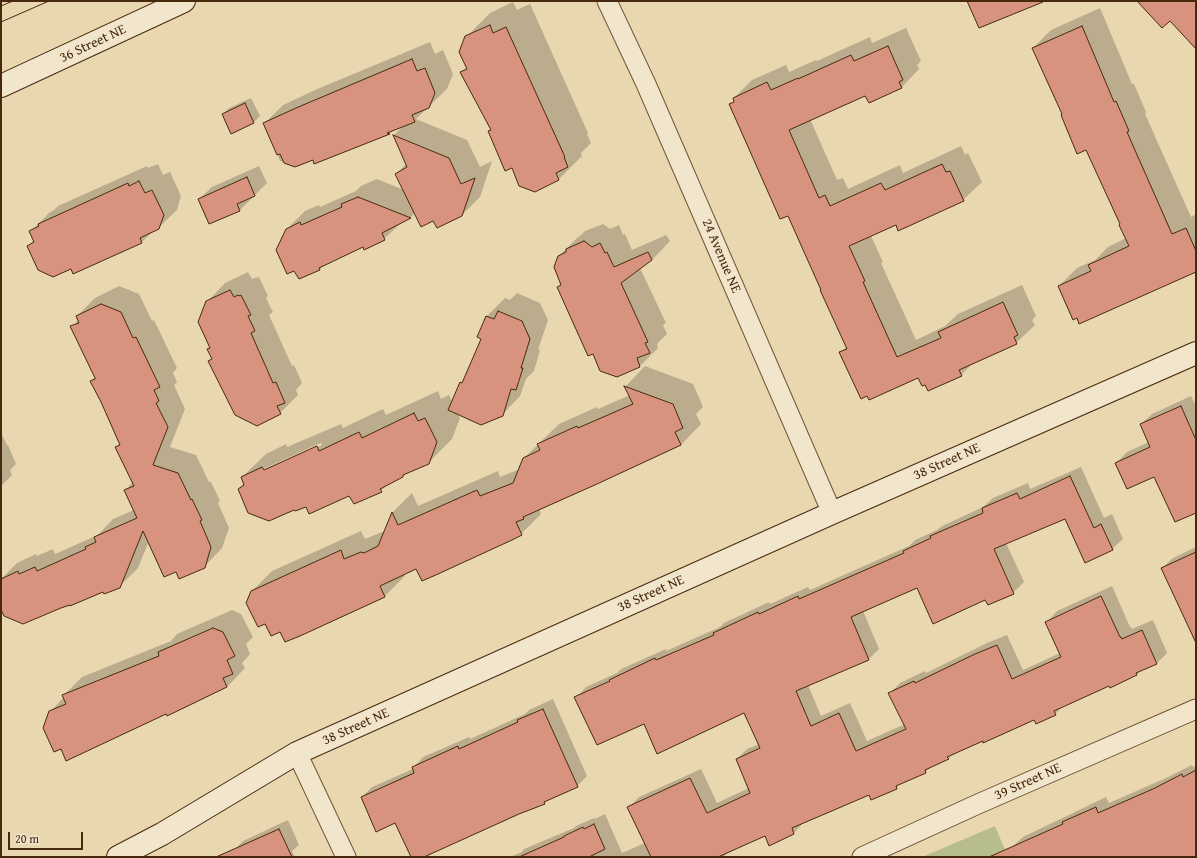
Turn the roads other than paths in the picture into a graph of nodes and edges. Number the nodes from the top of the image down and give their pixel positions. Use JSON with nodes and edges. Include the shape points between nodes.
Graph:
{"nodes":[{"id":1,"x":184,"y":1,"type":"edge"},
{"id":2,"x":607,"y":1,"type":"edge"},
{"id":3,"x":1,"y":86,"type":"edge"},
{"id":4,"x":1196,"y":353,"type":"edge"},
{"id":5,"x":832,"y":512,"type":"junction"},
{"id":6,"x":1196,"y":709,"type":"edge"},
{"id":7,"x":298,"y":753,"type":"junction"},
{"id":8,"x":118,"y":857,"type":"edge"},
{"id":9,"x":346,"y":857,"type":"edge"},
{"id":10,"x":862,"y":857,"type":"edge"}],
"edges":[{"from":1,"to":3,"type":"street","name":"36 Street NE"},
{"from":2,"to":5,"type":"street","name":"24 Avenue NE","via":[[662,119]]},
{"from":4,"to":5,"type":"street","name":"38 Street NE"},
{"from":5,"to":7,"type":"street","name":"38 Street NE"},
{"from":6,"to":10,"type":"street","name":"39 Street NE"},
{"from":7,"to":8,"type":"street","name":"38 Street NE","via":[[162,834]]},
{"from":7,"to":9,"type":"street"}]}
